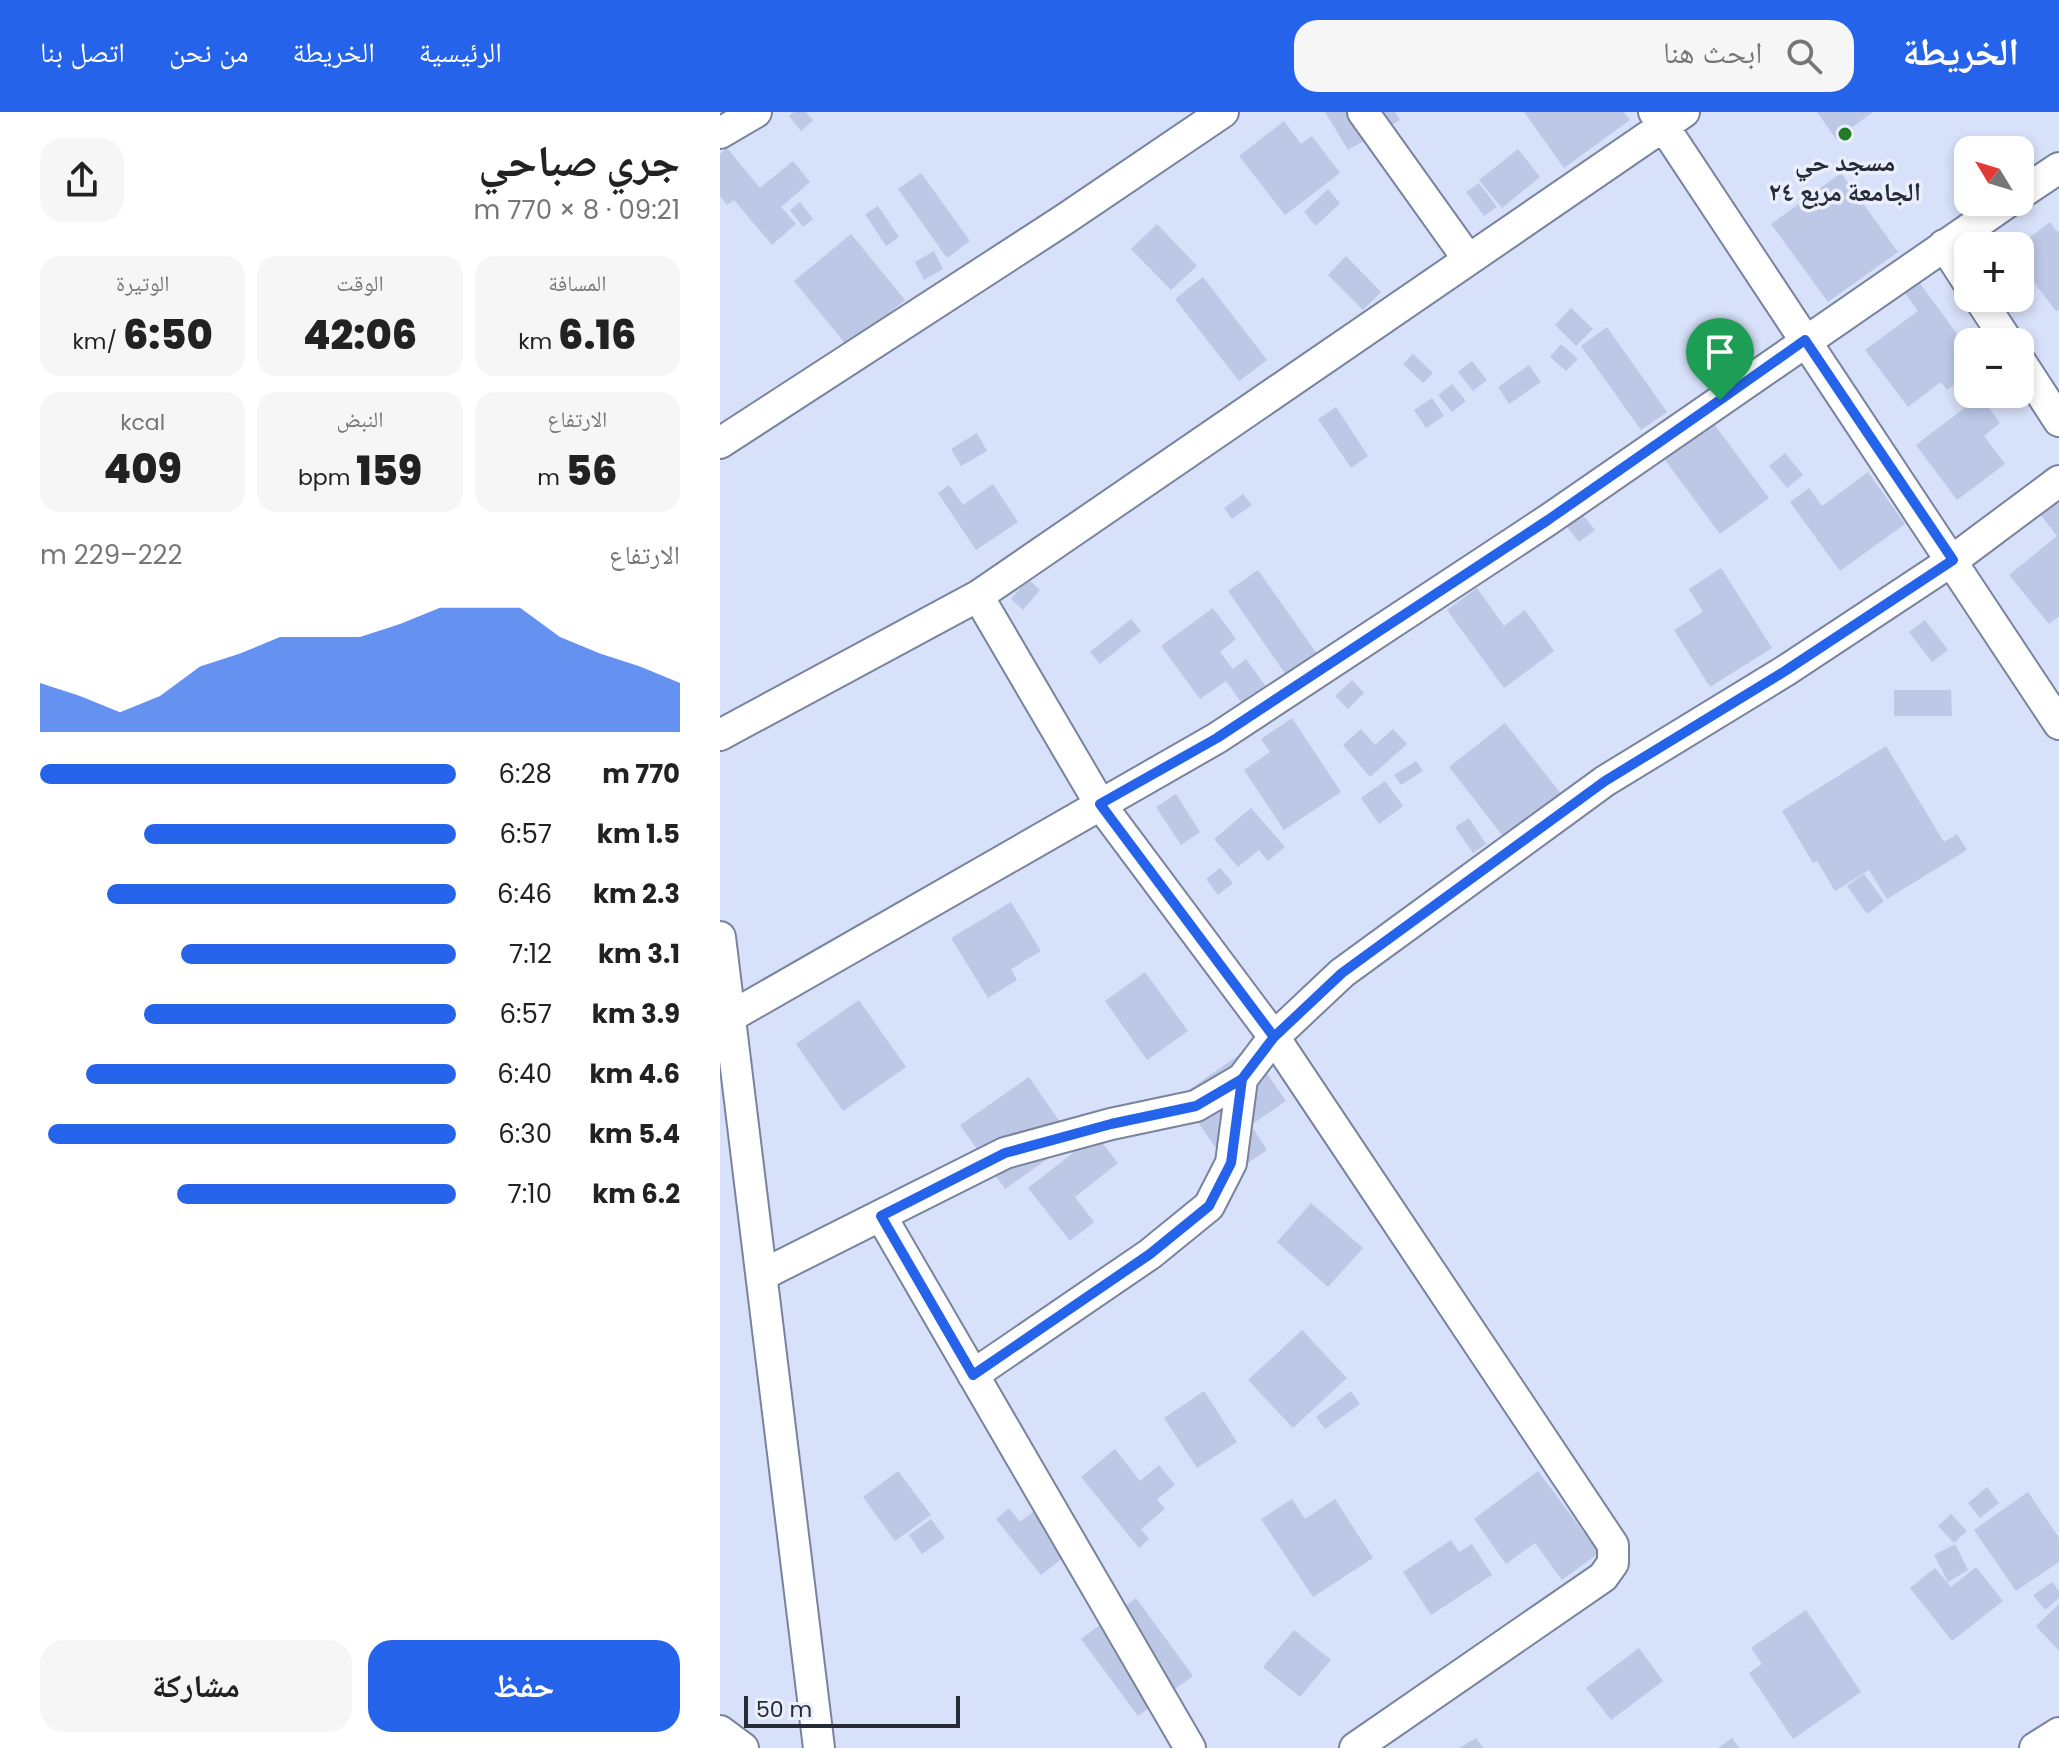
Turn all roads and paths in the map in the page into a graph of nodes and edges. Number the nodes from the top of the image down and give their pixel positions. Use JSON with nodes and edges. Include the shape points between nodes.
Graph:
{"nodes":[{"id":1,"x":756,"y":112,"type":"edge"},
{"id":2,"x":1223,"y":112,"type":"edge"},
{"id":3,"x":1363,"y":112,"type":"edge"},
{"id":4,"x":1667,"y":117,"type":"edge"},
{"id":5,"x":720,"y":133,"type":"edge"},
{"id":6,"x":2059,"y":168,"type":"edge"},
{"id":7,"x":2034,"y":185,"type":"edge"},
{"id":8,"x":1987,"y":216,"type":"edge"},
{"id":9,"x":1944,"y":245,"type":"junction"},
{"id":10,"x":1468,"y":259,"type":"junction"},
{"id":11,"x":1954,"y":260,"type":"edge"},
{"id":12,"x":1805,"y":340,"type":"junction"},
{"id":13,"x":2034,"y":383,"type":"edge"},
{"id":14,"x":2059,"y":421,"type":"edge"},
{"id":15,"x":720,"y":443,"type":"edge"},
{"id":16,"x":2059,"y":481,"type":"edge"},
{"id":17,"x":1953,"y":560,"type":"junction"},
{"id":18,"x":978,"y":596,"type":"junction"},
{"id":19,"x":2059,"y":724,"type":"edge"},
{"id":20,"x":720,"y":735,"type":"edge"},
{"id":21,"x":1100,"y":804,"type":"junction"},
{"id":22,"x":720,"y":937,"type":"edge"},
{"id":23,"x":730,"y":1017,"type":"junction"},
{"id":24,"x":1274,"y":1037,"type":"junction"},
{"id":25,"x":728,"y":1075,"type":"edge"},
{"id":26,"x":1242,"y":1079,"type":"junction"},
{"id":27,"x":881,"y":1216,"type":"junction"},
{"id":28,"x":762,"y":1275,"type":"junction"},
{"id":29,"x":973,"y":1375,"type":"junction"},
{"id":30,"x":720,"y":1731,"type":"edge"},
{"id":31,"x":2059,"y":1733,"type":"edge"},
{"id":32,"x":743,"y":1748,"type":"edge"},
{"id":33,"x":819,"y":1748,"type":"edge"},
{"id":34,"x":1190,"y":1748,"type":"edge"},
{"id":35,"x":1355,"y":1748,"type":"edge"},
{"id":36,"x":2035,"y":1748,"type":"edge"}],
"edges":[{"from":1,"to":5,"type":"street"},
{"from":2,"to":15,"type":"street"},
{"from":3,"to":10,"type":"street"},
{"from":4,"to":10,"type":"street"},
{"from":4,"to":12,"type":"street"},
{"from":6,"to":7,"type":"street"},
{"from":8,"to":9,"type":"street"},
{"from":9,"to":11,"type":"street"},
{"from":9,"to":12,"type":"street"},
{"from":10,"to":18,"type":"street"},
{"from":12,"to":17,"type":"street"},
{"from":12,"to":21,"type":"street","via":[[1548,520],[1217,738]]},
{"from":13,"to":14,"type":"street"},
{"from":16,"to":17,"type":"street"},
{"from":17,"to":19,"type":"street"},
{"from":17,"to":24,"type":"street","via":[[1605,781],[1342,973]]},
{"from":18,"to":20,"type":"street"},
{"from":18,"to":21,"type":"street"},
{"from":21,"to":23,"type":"street"},
{"from":21,"to":24,"type":"street"},
{"from":22,"to":23,"type":"street"},
{"from":23,"to":25,"type":"street"},
{"from":24,"to":26,"type":"street"},
{"from":24,"to":35,"type":"street","via":[[1613,1545],[1613,1563],[1603,1577]]},
{"from":25,"to":28,"type":"street"},
{"from":26,"to":27,"type":"street","via":[[1196,1106],[1005,1153]]},
{"from":26,"to":29,"type":"street","via":[[1231,1163],[1209,1206],[1150,1254]]},
{"from":27,"to":28,"type":"street"},
{"from":27,"to":29,"type":"street"},
{"from":28,"to":33,"type":"street"},
{"from":29,"to":34,"type":"street"},
{"from":30,"to":32,"type":"street"},
{"from":31,"to":36,"type":"street"}]}
